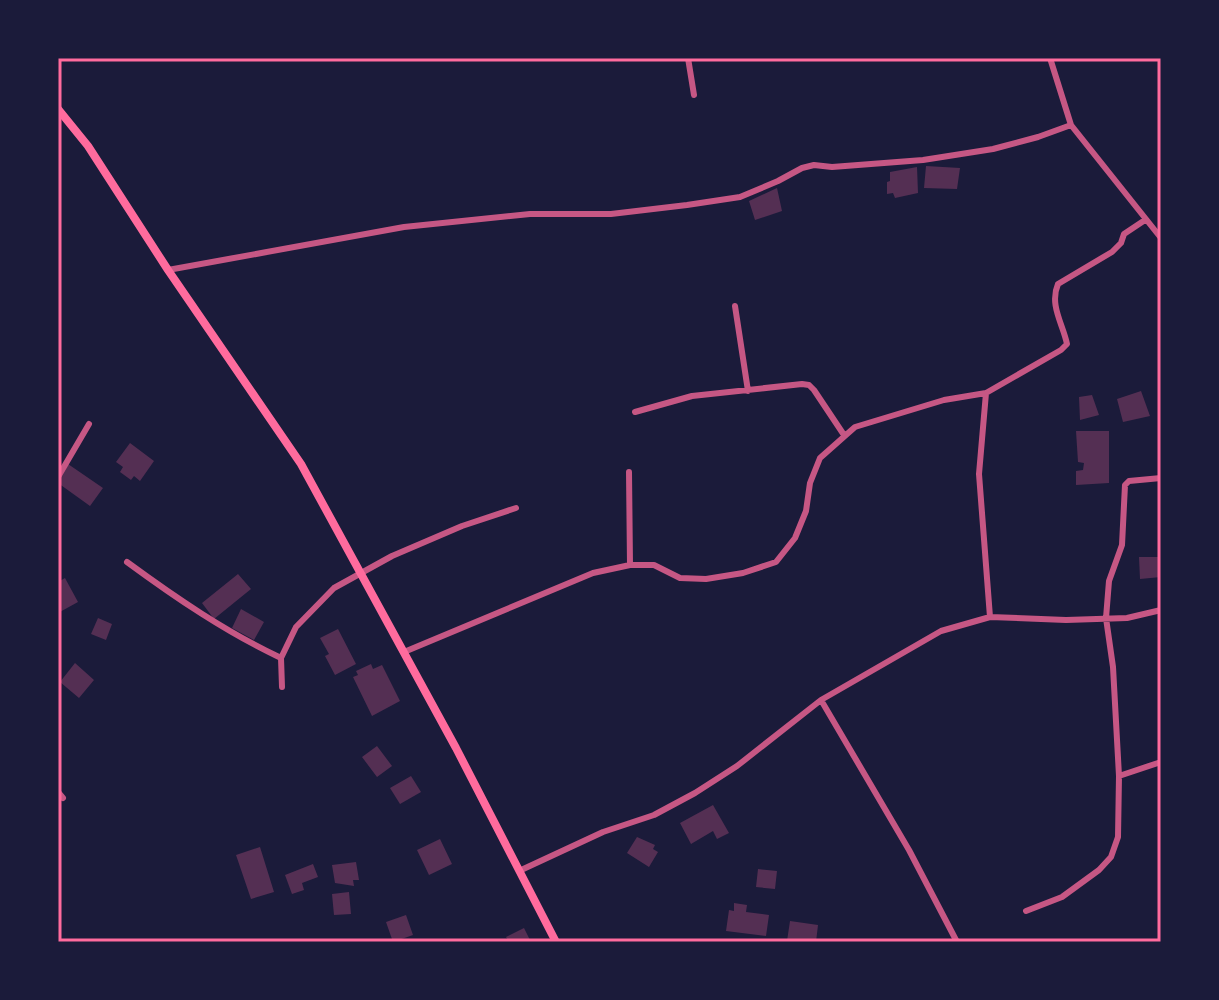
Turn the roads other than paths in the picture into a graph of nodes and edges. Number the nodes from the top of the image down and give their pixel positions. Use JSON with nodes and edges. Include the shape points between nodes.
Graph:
{"nodes":[{"id":1,"x":688,"y":58,"type":"edge"},
{"id":2,"x":1050,"y":58,"type":"edge"},
{"id":3,"x":694,"y":95,"type":"dead end"},
{"id":4,"x":58,"y":109,"type":"edge"},
{"id":5,"x":1071,"y":125,"type":"junction"},
{"id":6,"x":1145,"y":220,"type":"junction"},
{"id":7,"x":1161,"y":238,"type":"edge"},
{"id":8,"x":168,"y":270,"type":"junction"},
{"id":9,"x":735,"y":306,"type":"dead end"},
{"id":10,"x":748,"y":391,"type":"junction"},
{"id":11,"x":986,"y":393,"type":"junction"},
{"id":12,"x":635,"y":412,"type":"dead end"},
{"id":13,"x":89,"y":424,"type":"dead end"},
{"id":14,"x":844,"y":435,"type":"junction"},
{"id":15,"x":629,"y":472,"type":"dead end"},
{"id":16,"x":58,"y":477,"type":"edge"},
{"id":17,"x":1161,"y":478,"type":"edge"},
{"id":18,"x":516,"y":508,"type":"dead end"},
{"id":19,"x":127,"y":562,"type":"dead end"},
{"id":20,"x":630,"y":565,"type":"junction"},
{"id":21,"x":362,"y":575,"type":"junction"},
{"id":22,"x":1161,"y":610,"type":"edge"},
{"id":23,"x":990,"y":617,"type":"junction"},
{"id":24,"x":1106,"y":618,"type":"junction"},
{"id":25,"x":404,"y":652,"type":"junction"},
{"id":26,"x":281,"y":658,"type":"junction"},
{"id":27,"x":282,"y":687,"type":"dead end"},
{"id":28,"x":821,"y":700,"type":"junction"},
{"id":29,"x":1161,"y":762,"type":"edge"},
{"id":30,"x":1119,"y":776,"type":"junction"},
{"id":31,"x":519,"y":871,"type":"junction"},
{"id":32,"x":1026,"y":911,"type":"dead end"},
{"id":33,"x":556,"y":942,"type":"edge"},
{"id":34,"x":957,"y":942,"type":"edge"}],
"edges":[{"from":1,"to":3,"type":"street"},
{"from":2,"to":5,"type":"street"},
{"from":4,"to":8,"type":"main road"},
{"from":5,"to":6,"type":"street"},
{"from":5,"to":8,"type":"street","via":[[993,149],[923,160],[814,165],[740,197],[611,214],[530,214],[404,227]]},
{"from":6,"to":7,"type":"street"},
{"from":6,"to":11,"type":"street","via":[[1124,234],[1112,252],[1058,284],[1057,313],[1067,344]]},
{"from":8,"to":21,"type":"main road","via":[[301,464]]},
{"from":9,"to":10,"type":"street"},
{"from":10,"to":12,"type":"street","via":[[692,396]]},
{"from":10,"to":14,"type":"street","via":[[809,385]]},
{"from":11,"to":14,"type":"street","via":[[944,400]]},
{"from":11,"to":23,"type":"street","via":[[979,474]]},
{"from":13,"to":16,"type":"street"},
{"from":14,"to":20,"type":"street","via":[[820,458],[795,538],[776,562],[706,579],[680,578],[654,565]]},
{"from":15,"to":20,"type":"street"},
{"from":17,"to":24,"type":"street","via":[[1125,485],[1122,545],[1109,581]]},
{"from":18,"to":21,"type":"street","via":[[406,550]]},
{"from":19,"to":26,"type":"street","via":[[244,641]]},
{"from":20,"to":25,"type":"street","via":[[593,573]]},
{"from":21,"to":25,"type":"main road"},
{"from":21,"to":26,"type":"street","via":[[334,588],[302,620]]},
{"from":22,"to":24,"type":"street"},
{"from":23,"to":24,"type":"street"},
{"from":23,"to":28,"type":"street","via":[[941,631]]},
{"from":24,"to":30,"type":"street"},
{"from":25,"to":31,"type":"main road"},
{"from":26,"to":27,"type":"street"},
{"from":28,"to":31,"type":"street","via":[[695,793]]},
{"from":28,"to":34,"type":"street"},
{"from":29,"to":30,"type":"street"},
{"from":30,"to":32,"type":"street","via":[[1118,837],[1111,857],[1062,897]]},
{"from":31,"to":33,"type":"main road"}]}
